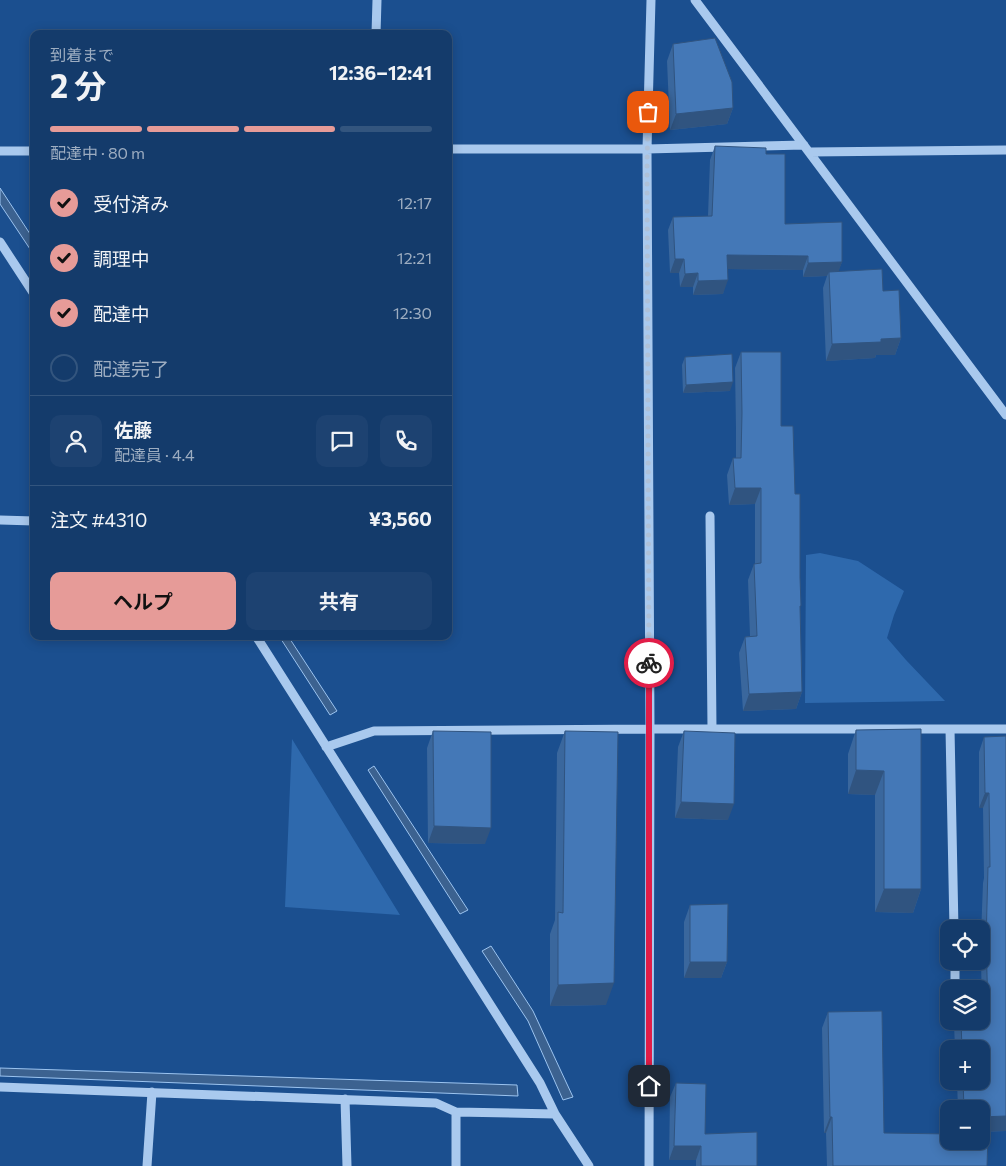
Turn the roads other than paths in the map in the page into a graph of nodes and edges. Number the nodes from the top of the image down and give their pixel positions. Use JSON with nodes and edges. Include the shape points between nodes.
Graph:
{"nodes":[{"id":1,"x":377,"y":0,"type":"edge"},
{"id":2,"x":651,"y":0,"type":"edge"},
{"id":3,"x":695,"y":0,"type":"edge"},
{"id":4,"x":376,"y":30,"type":"edge"},
{"id":5,"x":807,"y":148,"type":"junction"},
{"id":6,"x":452,"y":149,"type":"edge"},
{"id":7,"x":647,"y":149,"type":"junction"},
{"id":8,"x":1006,"y":150,"type":"edge"},
{"id":9,"x":0,"y":151,"type":"edge"},
{"id":10,"x":30,"y":151,"type":"edge"},
{"id":11,"x":0,"y":242,"type":"edge"},
{"id":12,"x":30,"y":288,"type":"edge"},
{"id":13,"x":1006,"y":415,"type":"edge"},
{"id":14,"x":710,"y":516,"type":"dead end"},
{"id":15,"x":0,"y":520,"type":"edge"},
{"id":16,"x":30,"y":521,"type":"edge"},
{"id":17,"x":259,"y":640,"type":"edge"},
{"id":18,"x":650,"y":729,"type":"junction"},
{"id":19,"x":712,"y":729,"type":"junction"},
{"id":20,"x":950,"y":729,"type":"junction"},
{"id":21,"x":1006,"y":729,"type":"edge"},
{"id":22,"x":326,"y":747,"type":"junction"},
{"id":23,"x":954,"y":920,"type":"edge"},
{"id":24,"x":0,"y":1087,"type":"edge"},
{"id":25,"x":152,"y":1092,"type":"junction"},
{"id":26,"x":345,"y":1099,"type":"junction"},
{"id":27,"x":456,"y":1112,"type":"junction"},
{"id":28,"x":555,"y":1114,"type":"junction"},
{"id":29,"x":147,"y":1166,"type":"edge"},
{"id":30,"x":347,"y":1166,"type":"edge"},
{"id":31,"x":456,"y":1166,"type":"edge"},
{"id":32,"x":589,"y":1166,"type":"edge"},
{"id":33,"x":649,"y":1166,"type":"edge"}],
"edges":[{"from":1,"to":4,"type":"street"},
{"from":2,"to":7,"type":"street"},
{"from":3,"to":5,"type":"street"},
{"from":5,"to":7,"type":"street"},
{"from":5,"to":8,"type":"street"},
{"from":5,"to":13,"type":"street"},
{"from":6,"to":7,"type":"street"},
{"from":7,"to":18,"type":"street"},
{"from":9,"to":10,"type":"street"},
{"from":11,"to":12,"type":"street"},
{"from":14,"to":19,"type":"street"},
{"from":15,"to":16,"type":"street"},
{"from":17,"to":22,"type":"street"},
{"from":18,"to":19,"type":"street"},
{"from":18,"to":22,"type":"street","via":[[374,731]]},
{"from":18,"to":33,"type":"street"},
{"from":19,"to":20,"type":"street"},
{"from":20,"to":21,"type":"street"},
{"from":20,"to":23,"type":"street"},
{"from":22,"to":28,"type":"street","via":[[534,1075]]},
{"from":24,"to":25,"type":"street"},
{"from":25,"to":26,"type":"street"},
{"from":25,"to":29,"type":"street"},
{"from":26,"to":27,"type":"street","via":[[436,1103]]},
{"from":26,"to":30,"type":"street"},
{"from":27,"to":28,"type":"street"},
{"from":27,"to":31,"type":"street"},
{"from":28,"to":32,"type":"street"}]}
